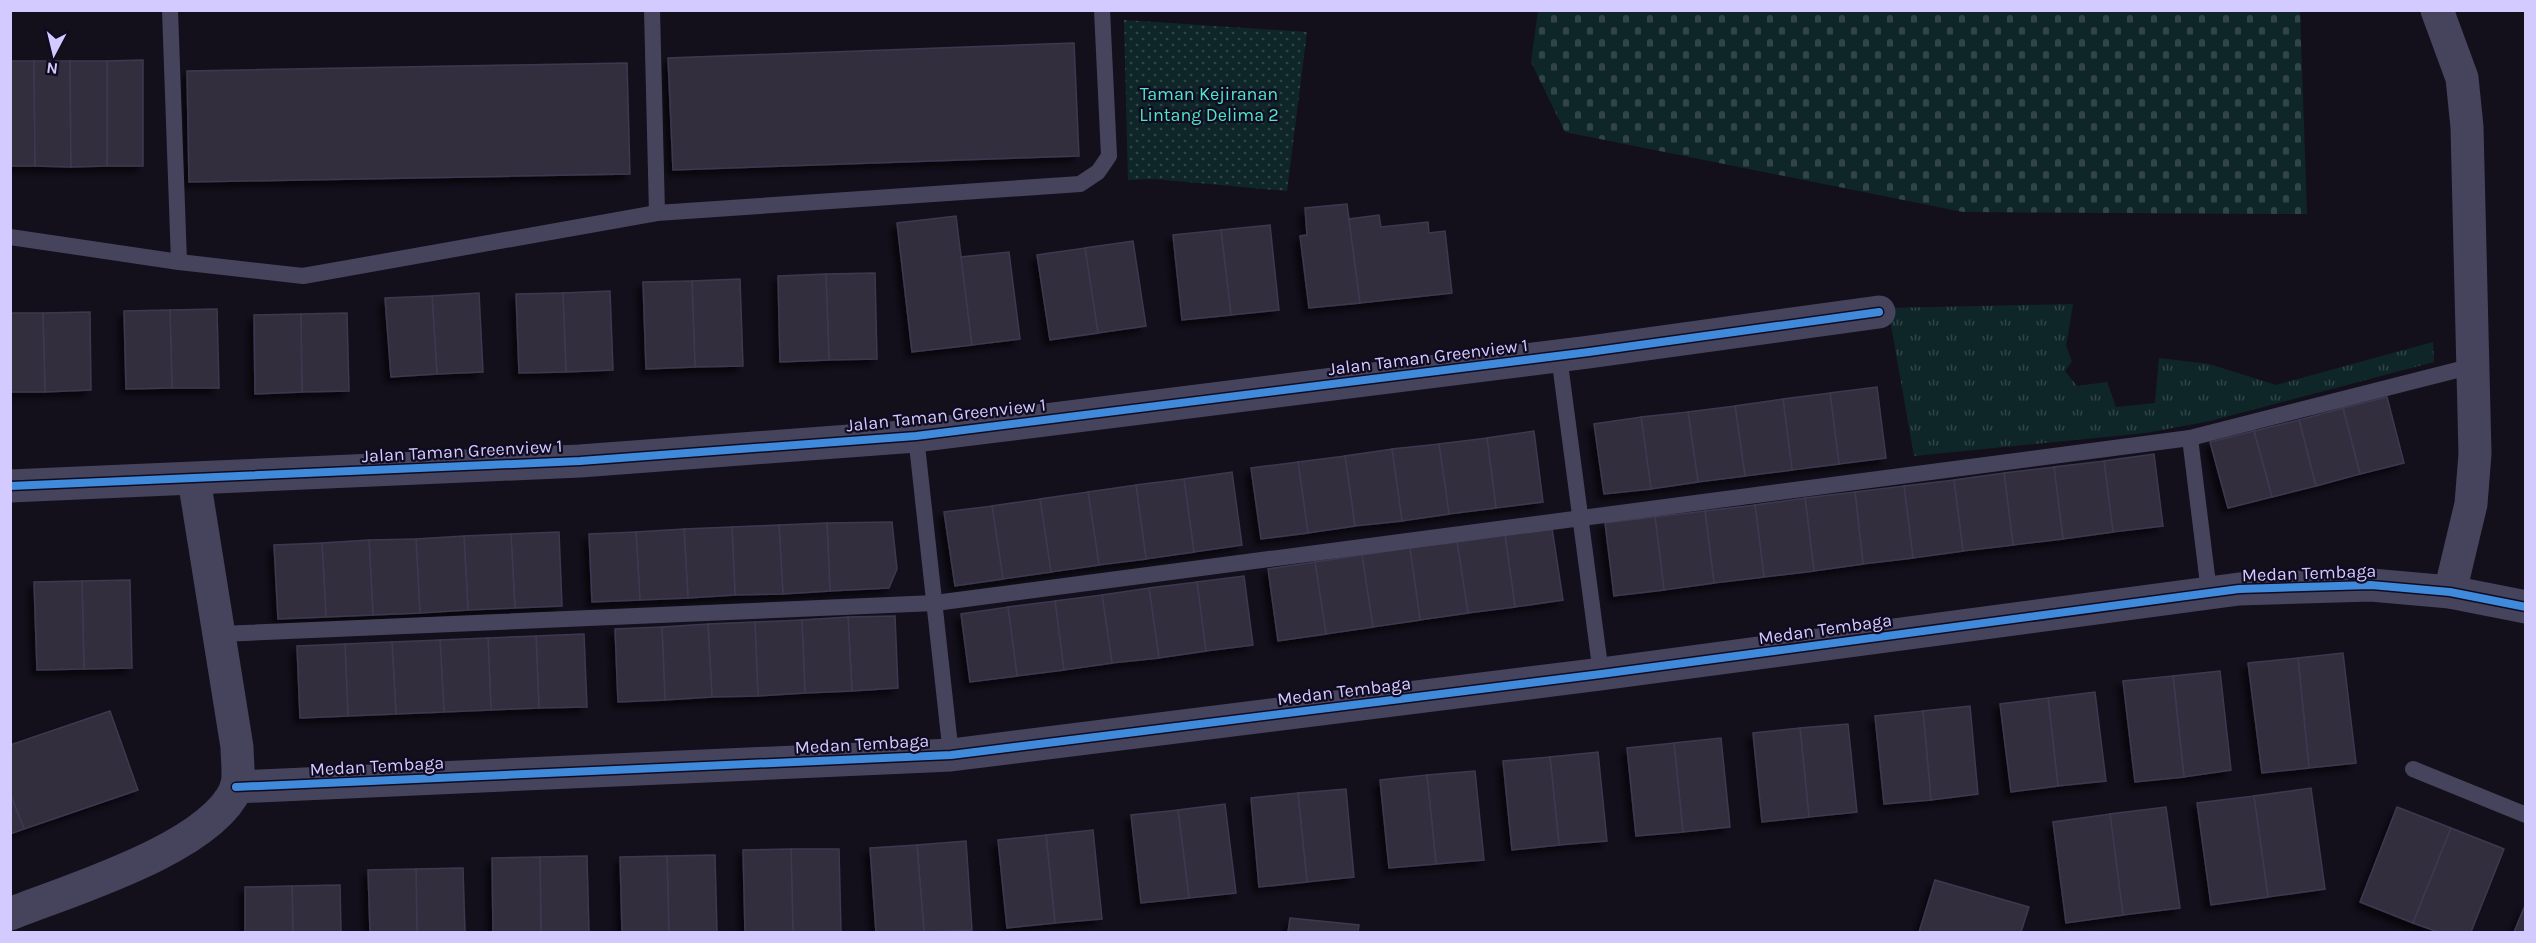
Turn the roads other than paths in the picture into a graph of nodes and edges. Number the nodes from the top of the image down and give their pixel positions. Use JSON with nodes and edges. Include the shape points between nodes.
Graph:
{"nodes":[{"id":1,"x":170,"y":10,"type":"edge"},
{"id":2,"x":652,"y":10,"type":"edge"},
{"id":3,"x":1102,"y":10,"type":"edge"},
{"id":4,"x":2437,"y":10,"type":"edge"},
{"id":5,"x":657,"y":213,"type":"junction"},
{"id":6,"x":10,"y":237,"type":"edge"},
{"id":7,"x":179,"y":262,"type":"junction"},
{"id":8,"x":1879,"y":312,"type":"dead end"},
{"id":9,"x":1559,"y":356,"type":"junction"},
{"id":10,"x":2473,"y":366,"type":"junction"},
{"id":11,"x":916,"y":436,"type":"junction"},
{"id":12,"x":2190,"y":438,"type":"junction"},
{"id":13,"x":194,"y":479,"type":"junction"},
{"id":14,"x":10,"y":486,"type":"edge"},
{"id":15,"x":1581,"y":518,"type":"junction"},
{"id":16,"x":2209,"y":592,"type":"junction"},
{"id":17,"x":2450,"y":592,"type":"junction"},
{"id":18,"x":935,"y":603,"type":"junction"},
{"id":19,"x":2526,"y":607,"type":"edge"},
{"id":20,"x":220,"y":634,"type":"junction"},
{"id":21,"x":1601,"y":674,"type":"junction"},
{"id":22,"x":951,"y":755,"type":"junction"},
{"id":23,"x":2413,"y":769,"type":"dead end"},
{"id":24,"x":236,"y":788,"type":"junction"},
{"id":25,"x":2526,"y":815,"type":"edge"},
{"id":26,"x":10,"y":914,"type":"edge"}],
"edges":[{"from":1,"to":7,"type":"lane"},
{"from":2,"to":5,"type":"lane"},
{"from":3,"to":5,"type":"lane","via":[[1109,156],[1098,172],[1080,184]]},
{"from":4,"to":10,"type":"street","via":[[2462,78],[2467,126]]},
{"from":5,"to":7,"type":"lane","via":[[303,276]]},
{"from":6,"to":7,"type":"lane"},
{"from":8,"to":9,"type":"street","name":"Jalan Taman Greenview 1"},
{"from":9,"to":11,"type":"street","name":"Jalan Taman Greenview 1"},
{"from":9,"to":15,"type":"lane"},
{"from":10,"to":12,"type":"lane"},
{"from":10,"to":17,"type":"street","via":[[2475,454],[2471,504]]},
{"from":11,"to":13,"type":"street","name":"Jalan Taman Greenview 1","via":[[580,460]]},
{"from":11,"to":18,"type":"lane"},
{"from":12,"to":15,"type":"lane"},
{"from":12,"to":16,"type":"lane"},
{"from":13,"to":14,"type":"street","name":"Jalan Taman Greenview 1"},
{"from":13,"to":20,"type":"street"},
{"from":15,"to":18,"type":"lane"},
{"from":15,"to":21,"type":"lane"},
{"from":16,"to":17,"type":"street","name":"Medan Tembaga","via":[[2371,585]]},
{"from":16,"to":21,"type":"street","name":"Medan Tembaga"},
{"from":17,"to":19,"type":"street","name":"Medan Tembaga"},
{"from":18,"to":20,"type":"lane"},
{"from":18,"to":22,"type":"lane"},
{"from":20,"to":24,"type":"street","via":[[237,747]]},
{"from":21,"to":22,"type":"street","name":"Medan Tembaga"},
{"from":22,"to":24,"type":"street","name":"Medan Tembaga"},
{"from":23,"to":25,"type":"lane"},
{"from":24,"to":26,"type":"street","via":[[215,817],[161,854]]}]}
